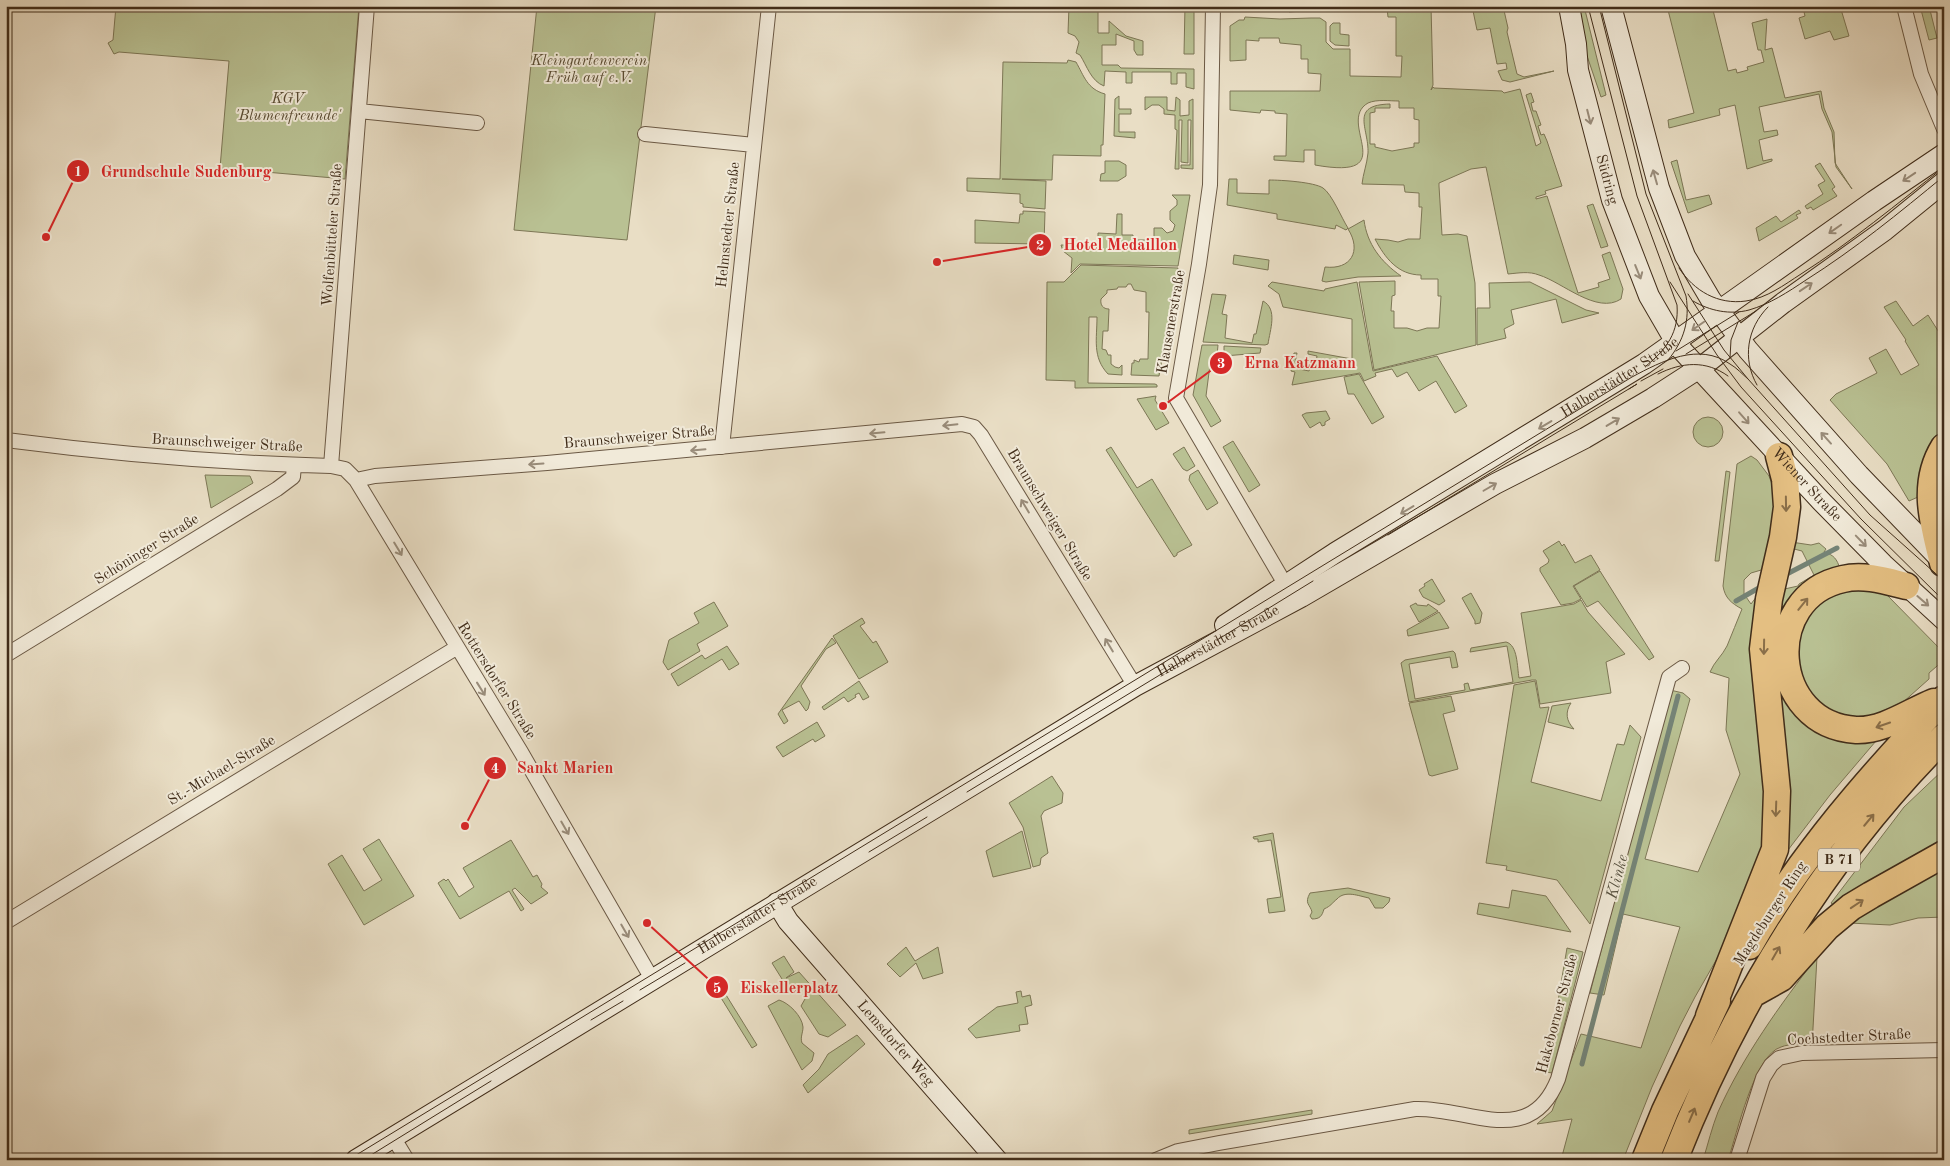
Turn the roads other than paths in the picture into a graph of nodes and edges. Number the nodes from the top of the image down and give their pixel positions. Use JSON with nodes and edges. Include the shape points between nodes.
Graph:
{"nodes":[{"id":1,"x":367,"y":6,"type":"edge"},
{"id":2,"x":769,"y":6,"type":"edge"},
{"id":3,"x":1213,"y":6,"type":"edge"},
{"id":4,"x":1568,"y":6,"type":"edge"},
{"id":5,"x":1611,"y":6,"type":"edge"},
{"id":6,"x":1904,"y":6,"type":"edge"},
{"id":7,"x":359,"y":111,"type":"junction"},
{"id":8,"x":477,"y":123,"type":"dead end"},
{"id":9,"x":1944,"y":129,"type":"edge"},
{"id":10,"x":645,"y":134,"type":"dead end"},
{"id":11,"x":754,"y":145,"type":"junction"},
{"id":12,"x":1944,"y":154,"type":"edge"},
{"id":13,"x":1944,"y":182,"type":"edge"},
{"id":14,"x":1719,"y":311,"type":"junction"},
{"id":15,"x":1739,"y":338,"type":"junction"},
{"id":16,"x":1676,"y":342,"type":"junction"},
{"id":17,"x":1700,"y":368,"type":"junction"},
{"id":18,"x":6,"y":440,"type":"edge"},
{"id":19,"x":722,"y":447,"type":"junction"},
{"id":20,"x":1944,"y":447,"type":"edge"},
{"id":21,"x":1779,"y":456,"type":"junction"},
{"id":22,"x":294,"y":465,"type":"junction"},
{"id":23,"x":331,"y":466,"type":"junction"},
{"id":24,"x":356,"y":480,"type":"junction"},
{"id":25,"x":1943,"y":563,"type":"edge"},
{"id":26,"x":1285,"y":584,"type":"junction"},
{"id":27,"x":1906,"y":586,"type":"junction"},
{"id":28,"x":1301,"y":598,"type":"junction"},
{"id":29,"x":1944,"y":620,"type":"edge"},
{"id":30,"x":456,"y":648,"type":"junction"},
{"id":31,"x":6,"y":655,"type":"edge"},
{"id":32,"x":1682,"y":668,"type":"dead end"},
{"id":33,"x":1135,"y":686,"type":"junction"},
{"id":34,"x":1944,"y":698,"type":"edge"},
{"id":35,"x":1944,"y":737,"type":"edge"},
{"id":36,"x":1944,"y":854,"type":"edge"},
{"id":37,"x":777,"y":904,"type":"junction"},
{"id":38,"x":6,"y":922,"type":"edge"},
{"id":39,"x":652,"y":979,"type":"junction"},
{"id":40,"x":1751,"y":995,"type":"junction"},
{"id":41,"x":1709,"y":1016,"type":"junction"},
{"id":42,"x":1944,"y":1050,"type":"edge"},
{"id":43,"x":393,"y":1137,"type":"junction"},
{"id":44,"x":356,"y":1160,"type":"edge"},
{"id":45,"x":407,"y":1160,"type":"edge"},
{"id":46,"x":997,"y":1160,"type":"edge"},
{"id":47,"x":1156,"y":1160,"type":"edge"},
{"id":48,"x":1645,"y":1160,"type":"edge"},
{"id":49,"x":1674,"y":1160,"type":"edge"},
{"id":50,"x":1737,"y":1160,"type":"edge"}],
"edges":[{"from":1,"to":7,"type":"street","name":"Wolfenbütteler Straße"},
{"from":2,"to":11,"type":"street","name":"Helmstedter Straße"},
{"from":3,"to":26,"type":"street","name":"Klausenerstraße","via":[[1210,185],[1176,398]]},
{"from":4,"to":16,"type":"street","name":"Südring","one_way":true,"via":[[1578,70],[1612,200],[1639,274]]},
{"from":14,"to":5,"type":"street","one_way":true,"via":[[1685,256],[1659,188]]},
{"from":6,"to":9,"type":"street","via":[[1921,74]]},
{"from":7,"to":8,"type":"street"},
{"from":7,"to":23,"type":"street","name":"Wolfenbütteler Straße"},
{"from":10,"to":11,"type":"street"},
{"from":11,"to":19,"type":"street","name":"Helmstedter Straße"},
{"from":12,"to":14,"type":"street","name":"Halberstädter Straße","one_way":true},
{"from":15,"to":13,"type":"street","name":"Halberstädter Straße","one_way":true},
{"from":14,"to":15,"type":"street"},
{"from":14,"to":16,"type":"street","name":"Halberstädter Straße","one_way":true},
{"from":15,"to":17,"type":"street","name":"Halberstädter Straße"},
{"from":25,"to":15,"type":"street","one_way":true,"via":[[1859,475]]},
{"from":16,"to":17,"type":"street","name":"Wiener Straße"},
{"from":16,"to":26,"type":"street","name":"Halberstädter Straße","one_way":true,"via":[[1592,397]]},
{"from":17,"to":21,"type":"street","name":"Wiener Straße","one_way":true},
{"from":28,"to":17,"type":"street","name":"Halberstädter Straße","one_way":true,"via":[[1495,484],[1585,438]]},
{"from":18,"to":22,"type":"street","name":"Braunschweiger Straße","via":[[85,450]]},
{"from":19,"to":24,"type":"street","name":"Braunschweiger Straße","one_way":true},
{"from":33,"to":19,"type":"street","name":"Braunschweiger Straße","one_way":true,"via":[[974,427],[962,424]]},
{"from":20,"to":25,"type":"highway","via":[[1934,466],[1930,484],[1931,511]]},
{"from":21,"to":27,"type":"street","name":"Wiener Straße","one_way":true},
{"from":21,"to":41,"type":"highway","one_way":true,"via":[[1785,479],[1786,522],[1769,599],[1763,648],[1777,791],[1775,849]]},
{"from":22,"to":23,"type":"street","name":"Braunschweiger Straße"},
{"from":22,"to":31,"type":"street","name":"Schöninger Straße","via":[[293,477],[277,489]]},
{"from":23,"to":24,"type":"street","name":"Braunschweiger Straße","via":[[347,470]]},
{"from":24,"to":30,"type":"street","name":"Rottersdorfer Straße","one_way":true},
{"from":26,"to":28,"type":"street","name":"Halberstädter Straße"},
{"from":26,"to":33,"type":"street","name":"Halberstädter Straße"},
{"from":27,"to":29,"type":"street","name":"Wiener Straße","one_way":true},
{"from":34,"to":27,"type":"highway","one_way":true,"via":[[1880,727],[1856,730],[1835,725],[1811,712],[1789,683],[1787,635],[1792,619],[1812,594],[1827,584],[1852,578]]},
{"from":28,"to":33,"type":"street","name":"Halberstädter Straße"},
{"from":30,"to":38,"type":"street","name":"St.-Michael-Straße"},
{"from":30,"to":39,"type":"street","name":"Rottersdorfer Straße","one_way":true,"via":[[521,752]]},
{"from":32,"to":47,"type":"street","name":"Hakeborner Straße","via":[[1669,677],[1558,1079],[1538,1109],[1525,1117],[1502,1121],[1415,1109],[1178,1151]]},
{"from":33,"to":37,"type":"street","name":"Halberstädter Straße"},
{"from":34,"to":41,"type":"highway","name":"Magdeburger Ring","number":"B 71","via":[[1818,843],[1759,928]]},
{"from":40,"to":35,"type":"highway","name":"Magdeburger Ring","number":"B 71","one_way":true,"via":[[1786,936],[1852,841]]},
{"from":40,"to":36,"type":"highway","one_way":true,"via":[[1781,978],[1827,927],[1851,907]]},
{"from":37,"to":39,"type":"street","name":"Halberstädter Straße"},
{"from":37,"to":46,"type":"street","name":"Lemsdorfer Weg"},
{"from":39,"to":43,"type":"street","name":"Halberstädter Straße"},
{"from":49,"to":40,"type":"highway","name":"Magdeburger Ring","number":"B 71","one_way":true},
{"from":41,"to":48,"type":"highway","name":"Magdeburger Ring","number":"B 71"},
{"from":42,"to":50,"type":"street","name":"Cochstedter Straße","via":[[1802,1053],[1779,1058],[1763,1078]]},
{"from":43,"to":44,"type":"street","name":"Halberstädter Straße"},
{"from":43,"to":45,"type":"street"}]}
